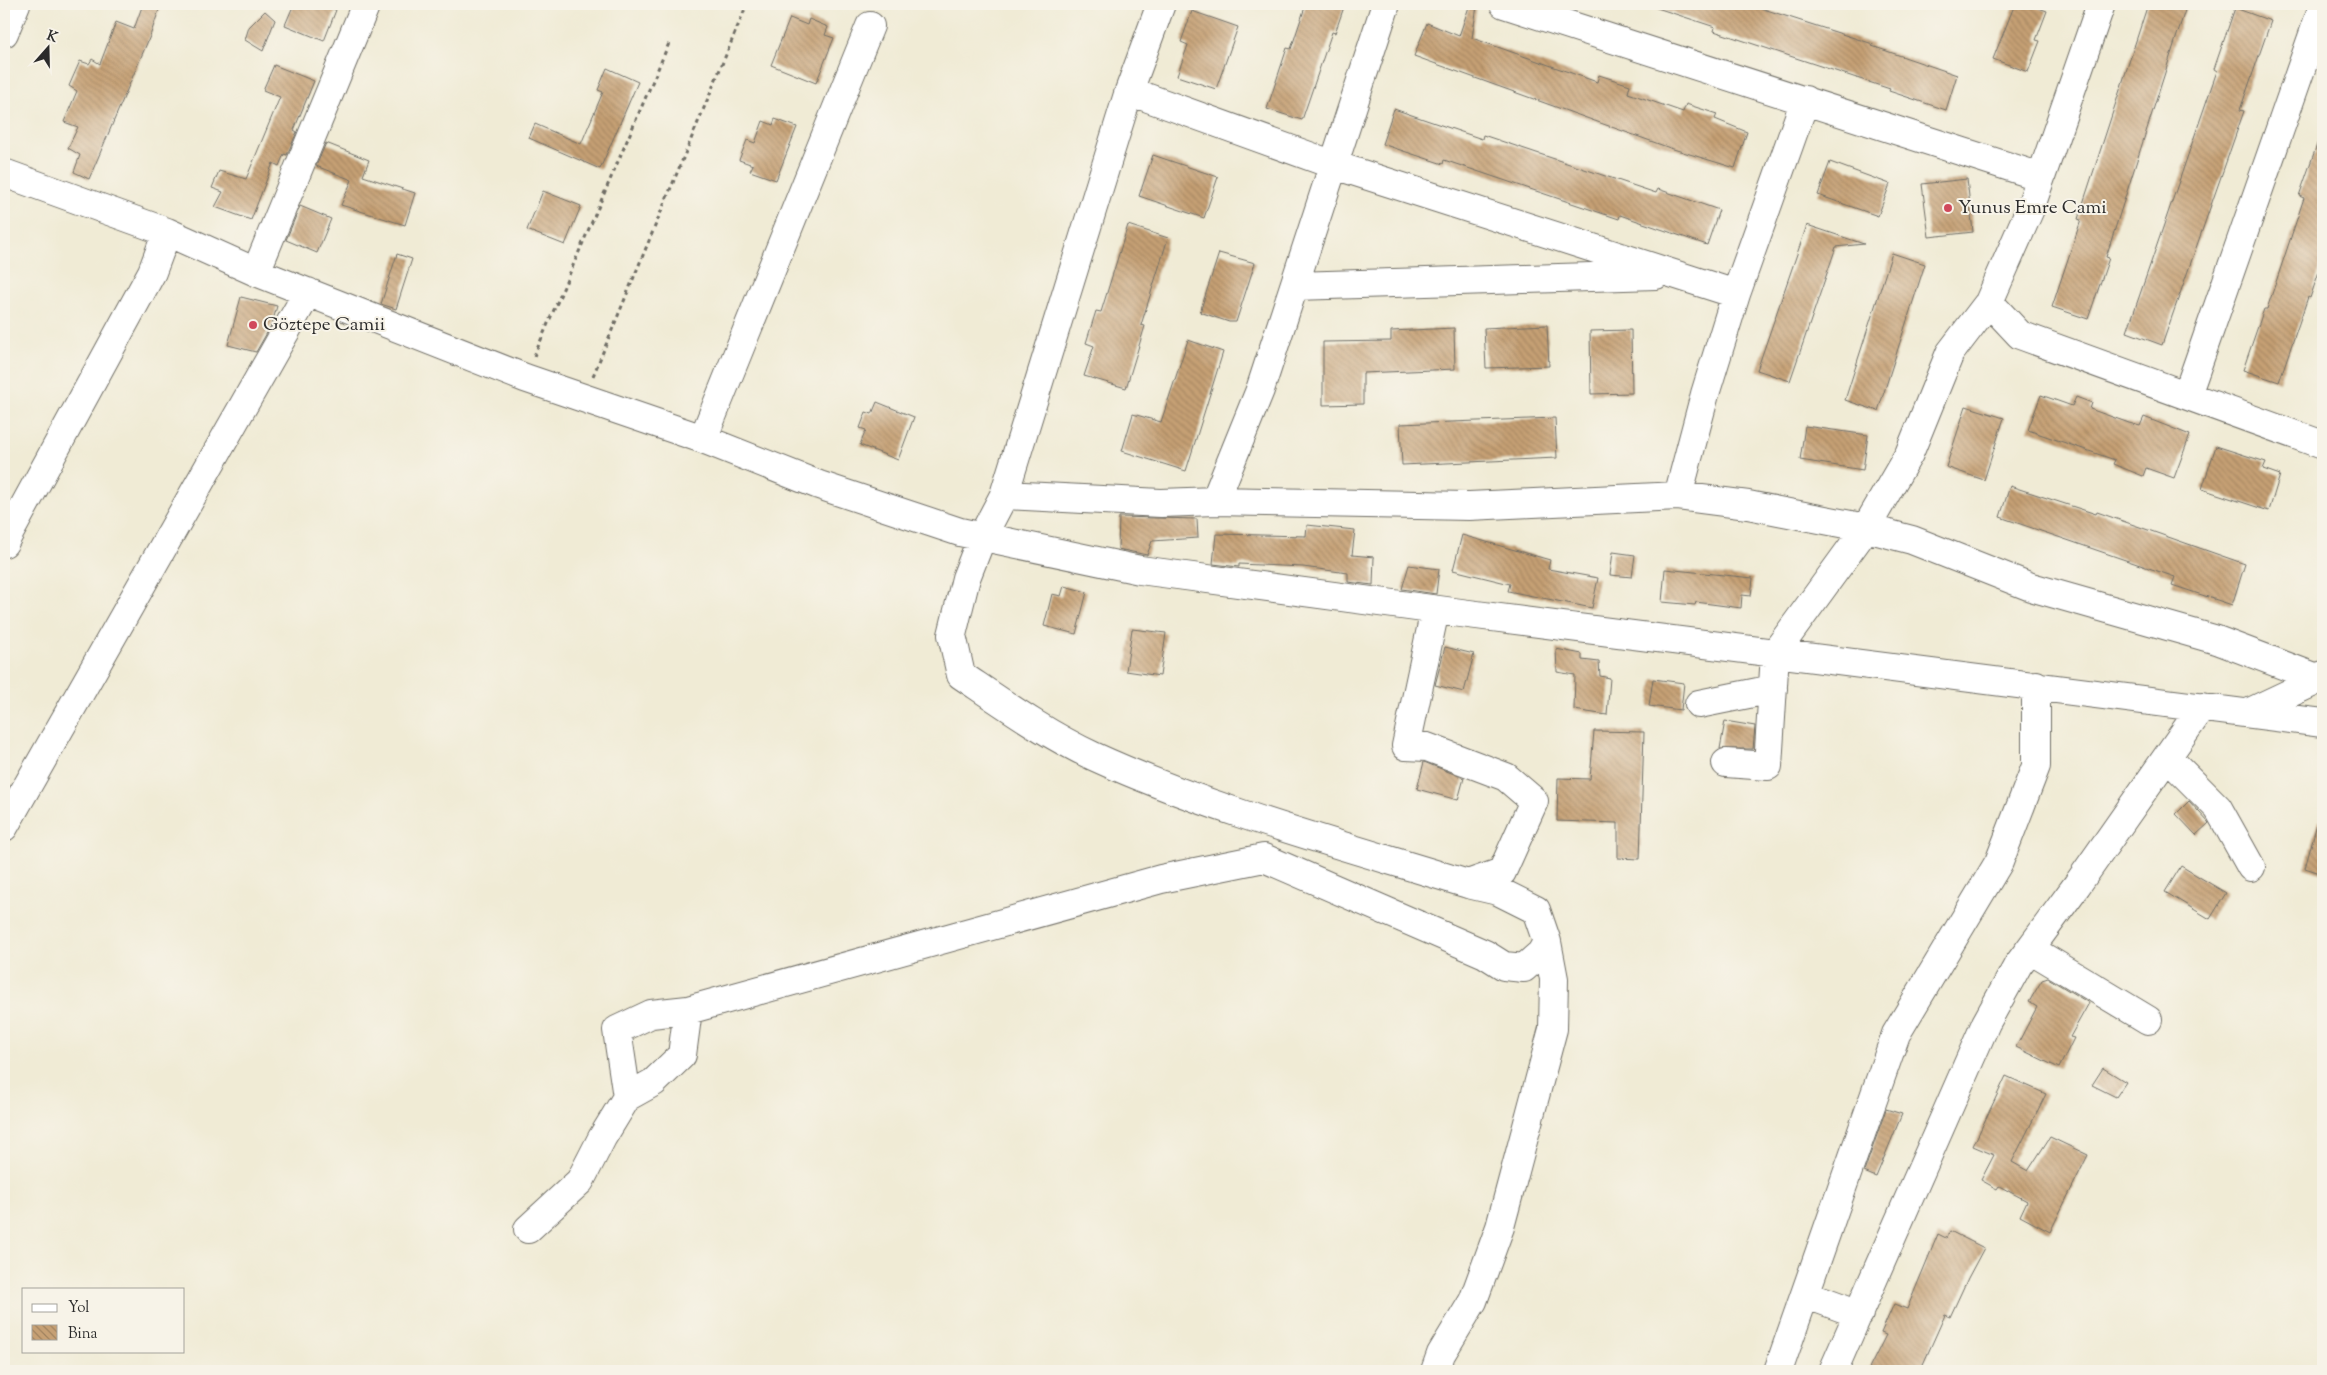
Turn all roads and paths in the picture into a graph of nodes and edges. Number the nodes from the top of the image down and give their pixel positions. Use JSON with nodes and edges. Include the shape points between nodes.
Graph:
{"nodes":[{"id":1,"x":16,"y":4,"type":"edge"},
{"id":2,"x":366,"y":4,"type":"edge"},
{"id":3,"x":747,"y":4,"type":"edge"},
{"id":4,"x":1161,"y":4,"type":"edge"},
{"id":5,"x":1386,"y":4,"type":"edge"},
{"id":6,"x":1504,"y":4,"type":"edge"},
{"id":7,"x":2101,"y":4,"type":"edge"},
{"id":8,"x":2323,"y":6,"type":"edge"},
{"id":9,"x":870,"y":26,"type":"dead end"},
{"id":10,"x":4,"y":33,"type":"edge"},
{"id":11,"x":670,"y":41,"type":"dead end"},
{"id":12,"x":1128,"y":91,"type":"junction"},
{"id":13,"x":1805,"y":100,"type":"junction"},
{"id":14,"x":1334,"y":164,"type":"junction"},
{"id":15,"x":4,"y":173,"type":"edge"},
{"id":16,"x":2042,"y":177,"type":"junction"},
{"id":17,"x":167,"y":232,"type":"junction"},
{"id":18,"x":256,"y":272,"type":"junction"},
{"id":19,"x":1676,"y":274,"type":"junction"},
{"id":20,"x":1295,"y":286,"type":"junction"},
{"id":21,"x":308,"y":292,"type":"junction"},
{"id":22,"x":1736,"y":294,"type":"junction"},
{"id":23,"x":1989,"y":302,"type":"junction"},
{"id":24,"x":525,"y":378,"type":"junction"},
{"id":25,"x":2187,"y":395,"type":"junction"},
{"id":26,"x":584,"y":398,"type":"junction"},
{"id":27,"x":703,"y":439,"type":"junction"},
{"id":28,"x":2323,"y":445,"type":"edge"},
{"id":29,"x":1004,"y":495,"type":"junction"},
{"id":30,"x":1678,"y":496,"type":"junction"},
{"id":31,"x":1215,"y":501,"type":"junction"},
{"id":32,"x":1866,"y":528,"type":"junction"},
{"id":33,"x":982,"y":537,"type":"junction"},
{"id":34,"x":4,"y":543,"type":"edge"},
{"id":35,"x":1435,"y":610,"type":"junction"},
{"id":36,"x":1775,"y":653,"type":"junction"},
{"id":37,"x":2322,"y":677,"type":"edge"},
{"id":38,"x":2036,"y":685,"type":"junction"},
{"id":39,"x":1773,"y":690,"type":"junction"},
{"id":40,"x":1699,"y":704,"type":"dead end"},
{"id":41,"x":2202,"y":707,"type":"junction"},
{"id":42,"x":2248,"y":713,"type":"junction"},
{"id":43,"x":2323,"y":723,"type":"edge"},
{"id":44,"x":2167,"y":757,"type":"junction"},
{"id":45,"x":1726,"y":763,"type":"dead end"},
{"id":46,"x":4,"y":827,"type":"edge"},
{"id":47,"x":2251,"y":867,"type":"dead end"},
{"id":48,"x":1468,"y":884,"type":"junction"},
{"id":49,"x":1547,"y":942,"type":"junction"},
{"id":50,"x":2030,"y":949,"type":"junction"},
{"id":51,"x":688,"y":1010,"type":"junction"},
{"id":52,"x":2148,"y":1020,"type":"dead end"},
{"id":53,"x":627,"y":1097,"type":"junction"},
{"id":54,"x":528,"y":1228,"type":"dead end"},
{"id":55,"x":1805,"y":1294,"type":"junction"},
{"id":56,"x":1859,"y":1314,"type":"junction"},
{"id":57,"x":1435,"y":1371,"type":"edge"},
{"id":58,"x":1778,"y":1371,"type":"edge"},
{"id":59,"x":1833,"y":1371,"type":"edge"}],
"edges":[{"from":1,"to":10,"type":"street"},
{"from":2,"to":18,"type":"street"},
{"from":3,"to":26,"type":"path"},
{"from":4,"to":12,"type":"street"},
{"from":5,"to":14,"type":"street"},
{"from":6,"to":13,"type":"street"},
{"from":7,"to":16,"type":"street"},
{"from":8,"to":25,"type":"street"},
{"from":9,"to":27,"type":"street"},
{"from":11,"to":24,"type":"path"},
{"from":12,"to":14,"type":"street"},
{"from":12,"to":29,"type":"street"},
{"from":13,"to":16,"type":"street"},
{"from":13,"to":22,"type":"street"},
{"from":14,"to":19,"type":"street"},
{"from":14,"to":20,"type":"street"},
{"from":15,"to":17,"type":"street"},
{"from":16,"to":23,"type":"street"},
{"from":17,"to":18,"type":"street"},
{"from":17,"to":34,"type":"street","via":[[152,272]]},
{"from":18,"to":21,"type":"street"},
{"from":19,"to":20,"type":"street"},
{"from":19,"to":22,"type":"street"},
{"from":20,"to":31,"type":"street","via":[[1260,390]]},
{"from":21,"to":24,"type":"street"},
{"from":21,"to":46,"type":"street"},
{"from":22,"to":30,"type":"street"},
{"from":23,"to":25,"type":"street","via":[[2020,334]]},
{"from":23,"to":32,"type":"street","via":[[1950,353],[1908,454]]},
{"from":24,"to":26,"type":"street"},
{"from":25,"to":28,"type":"street"},
{"from":26,"to":27,"type":"street"},
{"from":27,"to":33,"type":"street","via":[[819,485]]},
{"from":29,"to":31,"type":"street","via":[[1160,503]]},
{"from":29,"to":33,"type":"street"},
{"from":30,"to":31,"type":"street","via":[[1469,506]]},
{"from":30,"to":32,"type":"street","via":[[1748,505]]},
{"from":32,"to":36,"type":"street"},
{"from":32,"to":37,"type":"street","via":[[1912,540],[2031,587],[2217,640]]},
{"from":33,"to":35,"type":"street","via":[[1140,570]]},
{"from":33,"to":48,"type":"street","via":[[966,578],[952,635],[961,675],[1020,716],[1110,763],[1208,803]]},
{"from":35,"to":36,"type":"street"},
{"from":35,"to":48,"type":"street","via":[[1406,746],[1427,747],[1506,777],[1534,801],[1502,872]]},
{"from":36,"to":38,"type":"street"},
{"from":36,"to":39,"type":"street"},
{"from":37,"to":42,"type":"street"},
{"from":38,"to":41,"type":"street"},
{"from":38,"to":55,"type":"street","via":[[2036,766],[1999,862],[1896,1034]]},
{"from":39,"to":40,"type":"street"},
{"from":39,"to":45,"type":"street","via":[[1768,766]]},
{"from":41,"to":42,"type":"street"},
{"from":41,"to":44,"type":"street"},
{"from":42,"to":43,"type":"street"},
{"from":44,"to":47,"type":"street","via":[[2218,808]]},
{"from":44,"to":50,"type":"street"},
{"from":48,"to":49,"type":"street","via":[[1498,891],[1536,910]]},
{"from":49,"to":51,"type":"street","via":[[1541,953],[1524,968],[1504,966],[1485,954],[1264,858],[1162,878]]},
{"from":49,"to":57,"type":"street","via":[[1554,979],[1553,1029],[1500,1226],[1473,1301],[1441,1354]]},
{"from":50,"to":52,"type":"street"},
{"from":50,"to":56,"type":"street","via":[[1986,1023]]},
{"from":51,"to":53,"type":"street","via":[[682,1055],[654,1082]]},
{"from":51,"to":53,"type":"street","via":[[651,1014],[617,1030]]},
{"from":53,"to":54,"type":"street","via":[[580,1182]]},
{"from":55,"to":56,"type":"street"},
{"from":55,"to":58,"type":"street"},
{"from":56,"to":59,"type":"street"}]}
